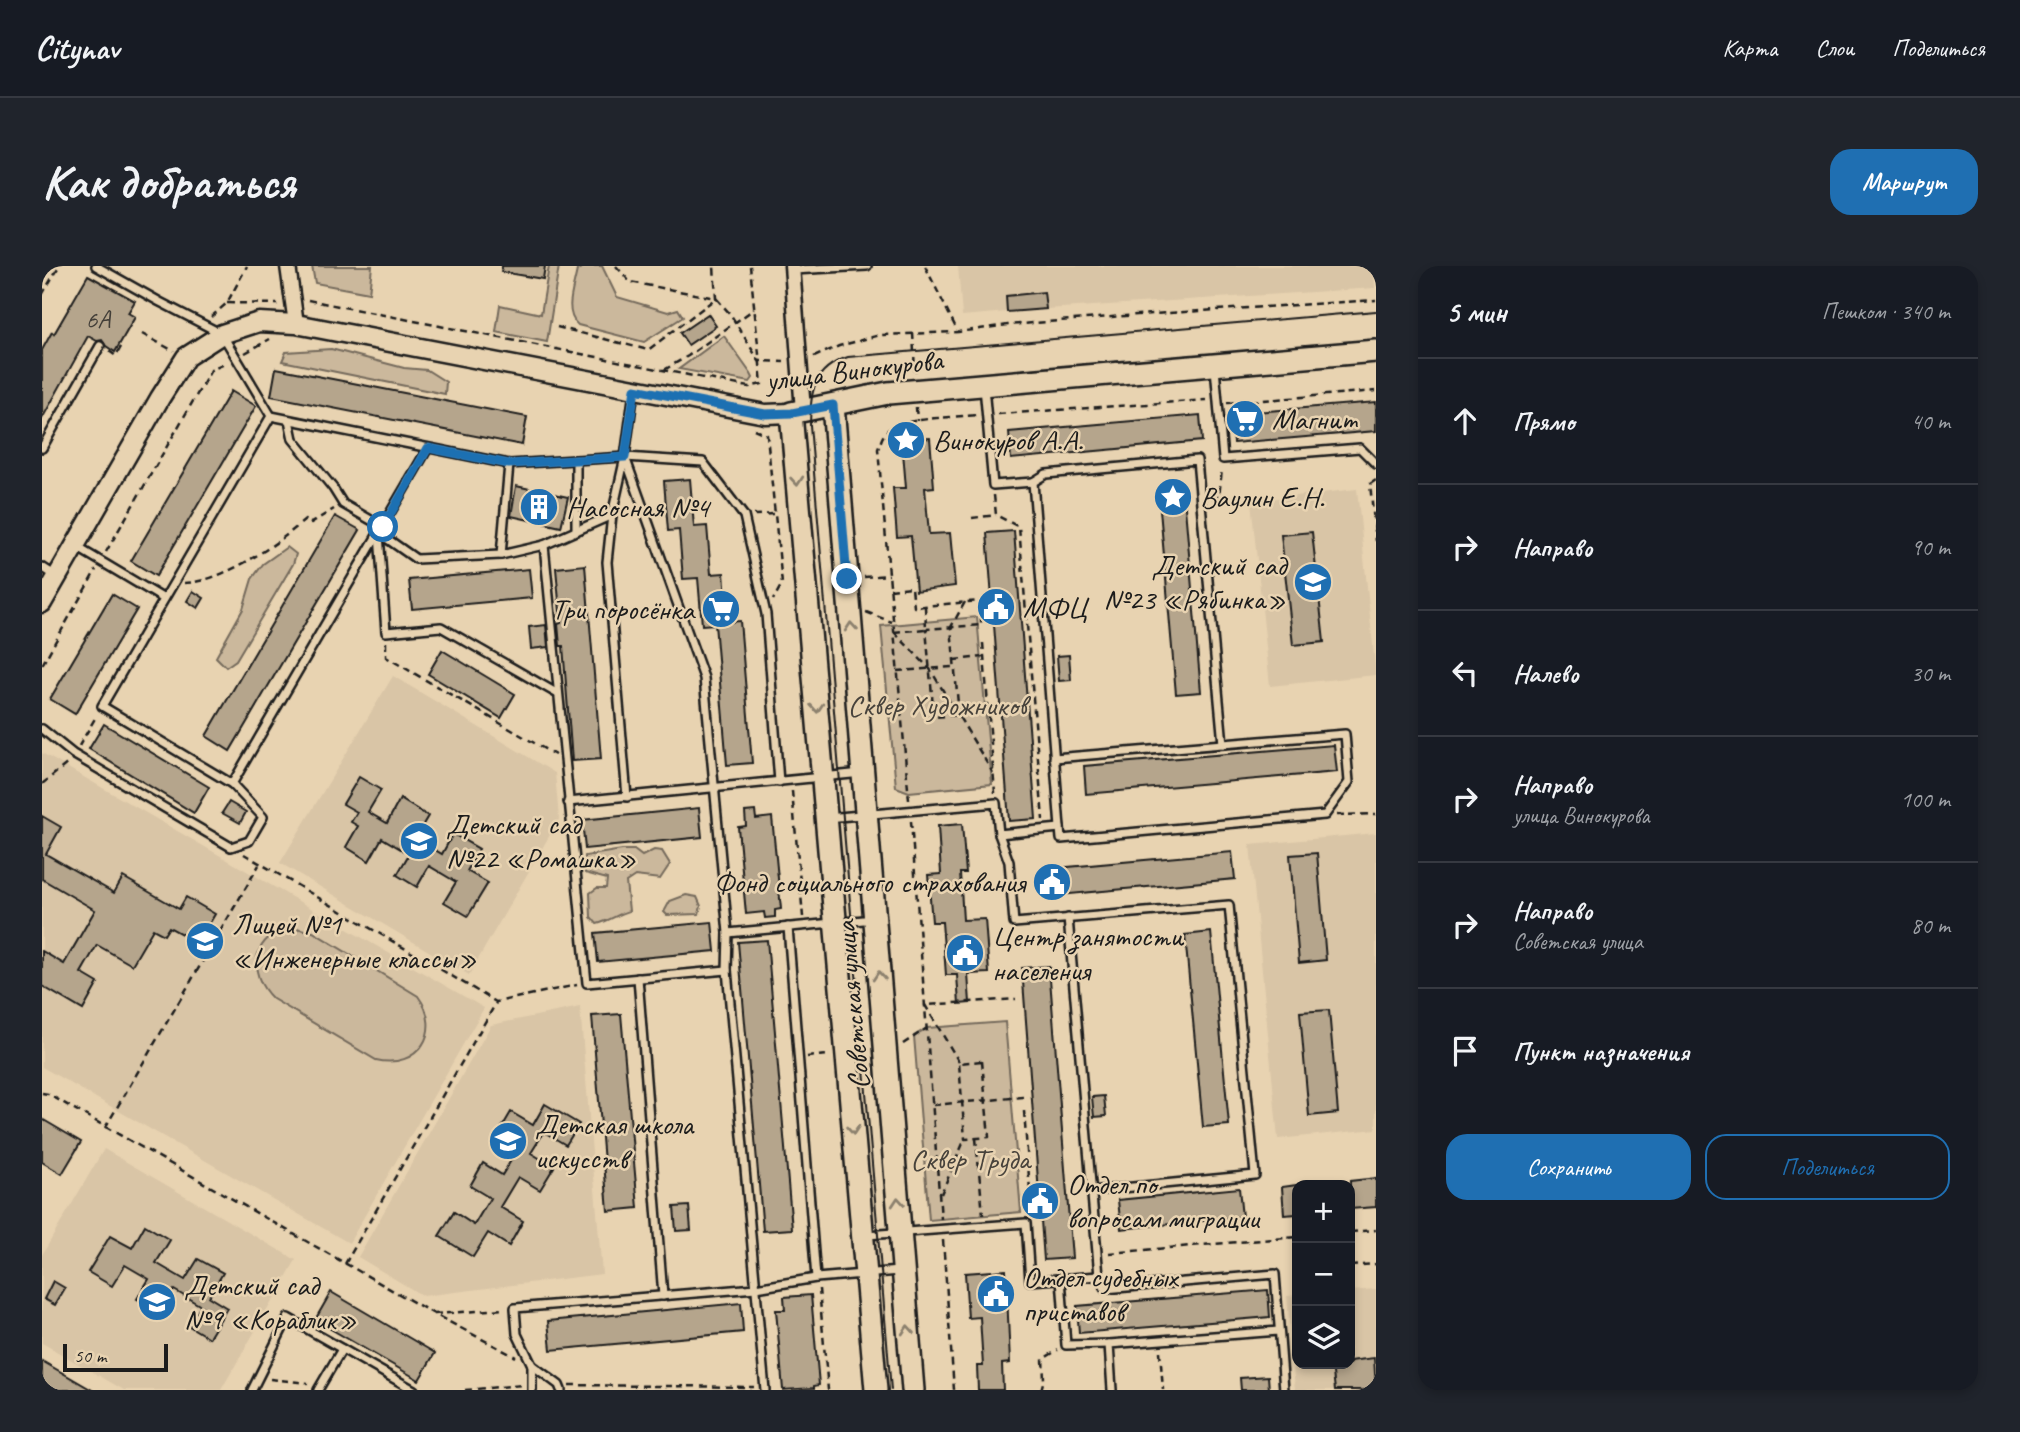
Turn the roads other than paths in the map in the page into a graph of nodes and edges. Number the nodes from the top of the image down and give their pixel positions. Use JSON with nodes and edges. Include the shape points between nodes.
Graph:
{"nodes":[{"id":1,"x":96,"y":266,"type":"edge"},
{"id":2,"x":288,"y":266,"type":"edge"},
{"id":3,"x":867,"y":266,"type":"edge"},
{"id":4,"x":792,"y":268,"type":"edge"},
{"id":5,"x":296,"y":324,"type":"junction"},
{"id":6,"x":222,"y":334,"type":"junction"},
{"id":7,"x":100,"y":346,"type":"dead end"},
{"id":8,"x":1376,"y":351,"type":"edge"},
{"id":9,"x":1215,"y":365,"type":"junction"},
{"id":10,"x":984,"y":384,"type":"junction"},
{"id":11,"x":635,"y":389,"type":"junction"},
{"id":12,"x":833,"y":405,"type":"junction"},
{"id":13,"x":797,"y":412,"type":"junction"},
{"id":14,"x":271,"y":416,"type":"junction"},
{"id":15,"x":289,"y":419,"type":"junction"},
{"id":16,"x":42,"y":448,"type":"edge"},
{"id":17,"x":428,"y":448,"type":"junction"},
{"id":18,"x":625,"y":457,"type":"junction"},
{"id":19,"x":576,"y":460,"type":"junction"},
{"id":20,"x":509,"y":464,"type":"junction"},
{"id":21,"x":1376,"y":464,"type":"edge"},
{"id":22,"x":1033,"y":482,"type":"junction"},
{"id":23,"x":612,"y":515,"type":"junction"},
{"id":24,"x":381,"y":530,"type":"junction"},
{"id":25,"x":576,"y":531,"type":"junction"},
{"id":26,"x":544,"y":545,"type":"junction"},
{"id":27,"x":75,"y":546,"type":"junction"},
{"id":28,"x":501,"y":555,"type":"junction"},
{"id":29,"x":50,"y":572,"type":"edge"},
{"id":30,"x":164,"y":599,"type":"junction"},
{"id":31,"x":42,"y":603,"type":"edge"},
{"id":32,"x":558,"y":694,"type":"junction"},
{"id":33,"x":42,"y":729,"type":"edge"},
{"id":34,"x":1223,"y":744,"type":"junction"},
{"id":35,"x":1054,"y":758,"type":"junction"},
{"id":36,"x":863,"y":773,"type":"junction"},
{"id":37,"x":823,"y":777,"type":"junction"},
{"id":38,"x":779,"y":782,"type":"junction"},
{"id":39,"x":232,"y":784,"type":"junction"},
{"id":40,"x":714,"y":788,"type":"junction"},
{"id":41,"x":627,"y":796,"type":"junction"},
{"id":42,"x":568,"y":802,"type":"junction"},
{"id":43,"x":866,"y":814,"type":"junction"},
{"id":44,"x":827,"y":818,"type":"junction"},
{"id":45,"x":1060,"y":828,"type":"junction"},
{"id":46,"x":999,"y":834,"type":"junction"},
{"id":47,"x":1068,"y":918,"type":"junction"},
{"id":48,"x":875,"y":919,"type":"junction"},
{"id":49,"x":836,"y":922,"type":"junction"},
{"id":50,"x":788,"y":927,"type":"junction"},
{"id":51,"x":727,"y":933,"type":"junction"},
{"id":52,"x":727,"y":970,"type":"junction"},
{"id":53,"x":638,"y":978,"type":"junction"},
{"id":54,"x":1091,"y":1191,"type":"junction"},
{"id":55,"x":900,"y":1233,"type":"junction"},
{"id":56,"x":862,"y":1236,"type":"junction"},
{"id":57,"x":904,"y":1270,"type":"junction"},
{"id":58,"x":866,"y":1274,"type":"junction"},
{"id":59,"x":1099,"y":1276,"type":"junction"},
{"id":60,"x":816,"y":1278,"type":"junction"},
{"id":61,"x":1061,"y":1279,"type":"junction"},
{"id":62,"x":756,"y":1288,"type":"junction"},
{"id":63,"x":663,"y":1296,"type":"junction"},
{"id":64,"x":1279,"y":1331,"type":"junction"},
{"id":65,"x":1108,"y":1344,"type":"junction"},
{"id":66,"x":342,"y":1349,"type":"junction"},
{"id":67,"x":532,"y":1365,"type":"junction"},
{"id":68,"x":320,"y":1387,"type":"edge"},
{"id":69,"x":533,"y":1387,"type":"edge"},
{"id":70,"x":560,"y":1388,"type":"edge"},
{"id":71,"x":765,"y":1388,"type":"edge"},
{"id":72,"x":252,"y":1390,"type":"edge"},
{"id":73,"x":414,"y":1390,"type":"edge"},
{"id":74,"x":876,"y":1390,"type":"edge"},
{"id":75,"x":913,"y":1390,"type":"edge"},
{"id":76,"x":1112,"y":1390,"type":"edge"},
{"id":77,"x":1284,"y":1390,"type":"edge"}],
"edges":[{"from":1,"to":6,"type":"lane"},
{"from":2,"to":5,"type":"street"},
{"from":3,"to":4,"type":"lane"},
{"from":4,"to":13,"type":"street","via":[[800,363]]},
{"from":5,"to":6,"type":"street","name":"улица Винокурова","via":[[259,322]]},
{"from":5,"to":11,"type":"street","name":"улица Винокурова"},
{"from":6,"to":14,"type":"lane"},
{"from":6,"to":27,"type":"street","name":"улица Винокурова","via":[[186,357]]},
{"from":7,"to":16,"type":"lane"},
{"from":8,"to":9,"type":"main road","name":"улица Винокурова"},
{"from":9,"to":10,"type":"main road","name":"улица Винокурова"},
{"from":9,"to":21,"type":"lane","via":[[1223,459],[1360,448]]},
{"from":10,"to":12,"type":"main road","name":"улица Винокурова","via":[[888,393]]},
{"from":10,"to":22,"type":"lane","via":[[993,485]]},
{"from":11,"to":13,"type":"street","name":"улица Винокурова","via":[[765,414]]},
{"from":11,"to":18,"type":"lane"},
{"from":12,"to":13,"type":"main road","name":"улица Винокурова"},
{"from":36,"to":12,"type":"main road","name":"Советская улица","one_way":true},
{"from":13,"to":37,"type":"main road","name":"Советская улица","one_way":true},
{"from":14,"to":15,"type":"lane"},
{"from":14,"to":30,"type":"lane"},
{"from":15,"to":17,"type":"lane"},
{"from":15,"to":24,"type":"lane","via":[[293,439],[343,504]]},
{"from":17,"to":20,"type":"lane"},
{"from":17,"to":24,"type":"lane"},
{"from":18,"to":19,"type":"lane"},
{"from":18,"to":23,"type":"lane"},
{"from":18,"to":38,"type":"lane","via":[[703,462],[744,516],[766,614]]},
{"from":18,"to":40,"type":"lane","via":[[704,678]]},
{"from":19,"to":20,"type":"lane"},
{"from":19,"to":25,"type":"lane"},
{"from":20,"to":28,"type":"lane"},
{"from":22,"to":34,"type":"lane","via":[[1046,474],[1197,460]]},
{"from":22,"to":35,"type":"lane"},
{"from":23,"to":25,"type":"lane"},
{"from":23,"to":41,"type":"lane","via":[[607,562]]},
{"from":24,"to":28,"type":"lane","via":[[416,559]]},
{"from":24,"to":32,"type":"lane","via":[[386,632],[441,627]]},
{"from":24,"to":39,"type":"lane"},
{"from":25,"to":26,"type":"lane"},
{"from":26,"to":28,"type":"lane"},
{"from":26,"to":32,"type":"lane"},
{"from":27,"to":29,"type":"street","name":"улица Винокурова"},
{"from":27,"to":30,"type":"lane"},
{"from":29,"to":31,"type":"street","name":"улица Винокурова"},
{"from":30,"to":39,"type":"lane","via":[[102,706]]},
{"from":32,"to":42,"type":"lane"},
{"from":33,"to":39,"type":"lane","via":[[73,754],[231,847],[249,841],[263,817]]},
{"from":34,"to":35,"type":"lane"},
{"from":34,"to":45,"type":"lane","via":[[1345,734],[1349,782],[1325,815],[1061,839]]},
{"from":35,"to":45,"type":"lane"},
{"from":36,"to":37,"type":"lane"},
{"from":36,"to":43,"type":"main road","name":"Советская улица"},
{"from":37,"to":38,"type":"lane"},
{"from":37,"to":44,"type":"main road","name":"Советская улица"},
{"from":38,"to":40,"type":"lane"},
{"from":40,"to":41,"type":"lane"},
{"from":40,"to":51,"type":"lane"},
{"from":41,"to":42,"type":"lane"},
{"from":42,"to":53,"type":"lane","via":[[587,983]]},
{"from":43,"to":44,"type":"lane"},
{"from":43,"to":46,"type":"lane","via":[[996,803]]},
{"from":43,"to":48,"type":"main road","name":"Советская улица"},
{"from":44,"to":49,"type":"main road","name":"Советская улица"},
{"from":45,"to":46,"type":"lane"},
{"from":46,"to":47,"type":"lane","via":[[1009,862],[1014,923]]},
{"from":47,"to":54,"type":"lane"},
{"from":47,"to":54,"type":"lane","via":[[1229,905],[1255,1175]]},
{"from":48,"to":49,"type":"lane"},
{"from":55,"to":48,"type":"main road","name":"Советская улица","one_way":true},
{"from":49,"to":50,"type":"lane"},
{"from":49,"to":56,"type":"main road","name":"Советская улица","one_way":true},
{"from":50,"to":51,"type":"lane"},
{"from":50,"to":60,"type":"lane"},
{"from":51,"to":52,"type":"lane"},
{"from":52,"to":53,"type":"lane"},
{"from":52,"to":62,"type":"lane"},
{"from":53,"to":63,"type":"lane"},
{"from":54,"to":59,"type":"lane"},
{"from":55,"to":56,"type":"lane"},
{"from":55,"to":57,"type":"main road","name":"Советская улица"},
{"from":55,"to":61,"type":"lane","via":[[1026,1223],[1030,1281]]},
{"from":56,"to":58,"type":"main road","name":"Советская улица"},
{"from":57,"to":58,"type":"lane"},
{"from":75,"to":57,"type":"main road","name":"Советская улица","one_way":true},
{"from":58,"to":60,"type":"lane"},
{"from":58,"to":74,"type":"main road","name":"Советская улица"},
{"from":59,"to":61,"type":"lane"},
{"from":59,"to":64,"type":"lane","via":[[1105,1289],[1275,1274]]},
{"from":60,"to":62,"type":"lane"},
{"from":61,"to":65,"type":"lane","via":[[1066,1345]]},
{"from":62,"to":63,"type":"lane"},
{"from":62,"to":71,"type":"lane"},
{"from":63,"to":67,"type":"lane","via":[[514,1308],[517,1334]]},
{"from":64,"to":65,"type":"lane"},
{"from":64,"to":77,"type":"lane"},
{"from":65,"to":76,"type":"lane"},
{"from":66,"to":68,"type":"lane"},
{"from":66,"to":72,"type":"lane","via":[[288,1318]]},
{"from":66,"to":73,"type":"lane"},
{"from":67,"to":69,"type":"lane"},
{"from":67,"to":70,"type":"lane"}]}
